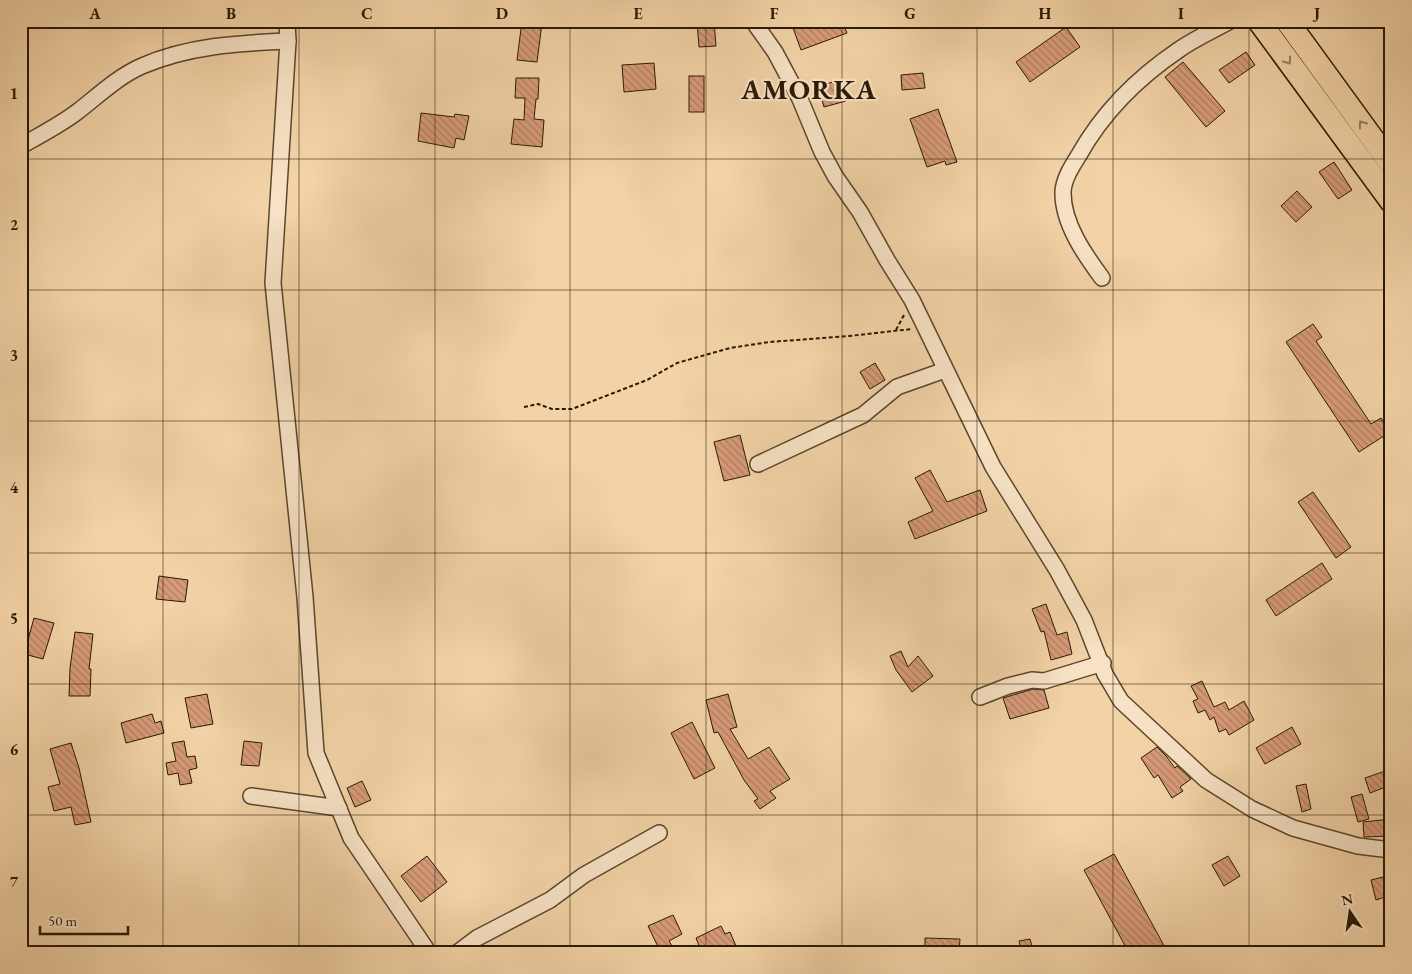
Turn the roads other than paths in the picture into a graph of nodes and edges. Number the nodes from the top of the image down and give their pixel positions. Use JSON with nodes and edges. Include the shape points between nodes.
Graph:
{"nodes":[{"id":1,"x":287,"y":21,"type":"edge"},
{"id":2,"x":754,"y":21,"type":"edge"},
{"id":3,"x":1230,"y":21,"type":"edge"},
{"id":4,"x":1259,"y":21,"type":"edge"},
{"id":5,"x":1287,"y":21,"type":"edge"},
{"id":6,"x":288,"y":41,"type":"junction"},
{"id":7,"x":21,"y":146,"type":"edge"},
{"id":8,"x":1391,"y":164,"type":"edge"},
{"id":9,"x":1391,"y":201,"type":"edge"},
{"id":10,"x":1102,"y":278,"type":"dead end"},
{"id":11,"x":946,"y":370,"type":"junction"},
{"id":12,"x":758,"y":464,"type":"dead end"},
{"id":13,"x":1102,"y":664,"type":"junction"},
{"id":14,"x":980,"y":697,"type":"dead end"},
{"id":15,"x":251,"y":796,"type":"dead end"},
{"id":16,"x":339,"y":808,"type":"junction"},
{"id":17,"x":659,"y":833,"type":"dead end"},
{"id":18,"x":1391,"y":850,"type":"edge"},
{"id":19,"x":429,"y":953,"type":"edge"},
{"id":20,"x":457,"y":953,"type":"edge"}],
"edges":[{"from":1,"to":6,"type":"street"},
{"from":2,"to":11,"type":"street","via":[[800,99],[835,176],[912,300]]},
{"from":3,"to":10,"type":"street","via":[[1181,48],[1128,91],[1089,136],[1070,171],[1063,192],[1068,219],[1080,248]]},
{"from":4,"to":9,"type":"highway","one_way":true},
{"from":8,"to":5,"type":"highway","one_way":true},
{"from":6,"to":7,"type":"street","via":[[186,51],[141,66],[103,90],[76,113]]},
{"from":6,"to":16,"type":"street","via":[[273,283],[305,597],[316,754]]},
{"from":11,"to":12,"type":"street","via":[[897,388],[863,415]]},
{"from":11,"to":13,"type":"street","via":[[993,467],[1062,578]]},
{"from":13,"to":14,"type":"street","via":[[1044,681],[1032,680],[1008,686]]},
{"from":13,"to":18,"type":"street","via":[[1122,701],[1206,780],[1252,809],[1293,828],[1358,846]]},
{"from":15,"to":16,"type":"street"},
{"from":16,"to":19,"type":"street","via":[[351,838]]},
{"from":17,"to":20,"type":"street","via":[[584,875],[550,900],[477,938]]}]}
